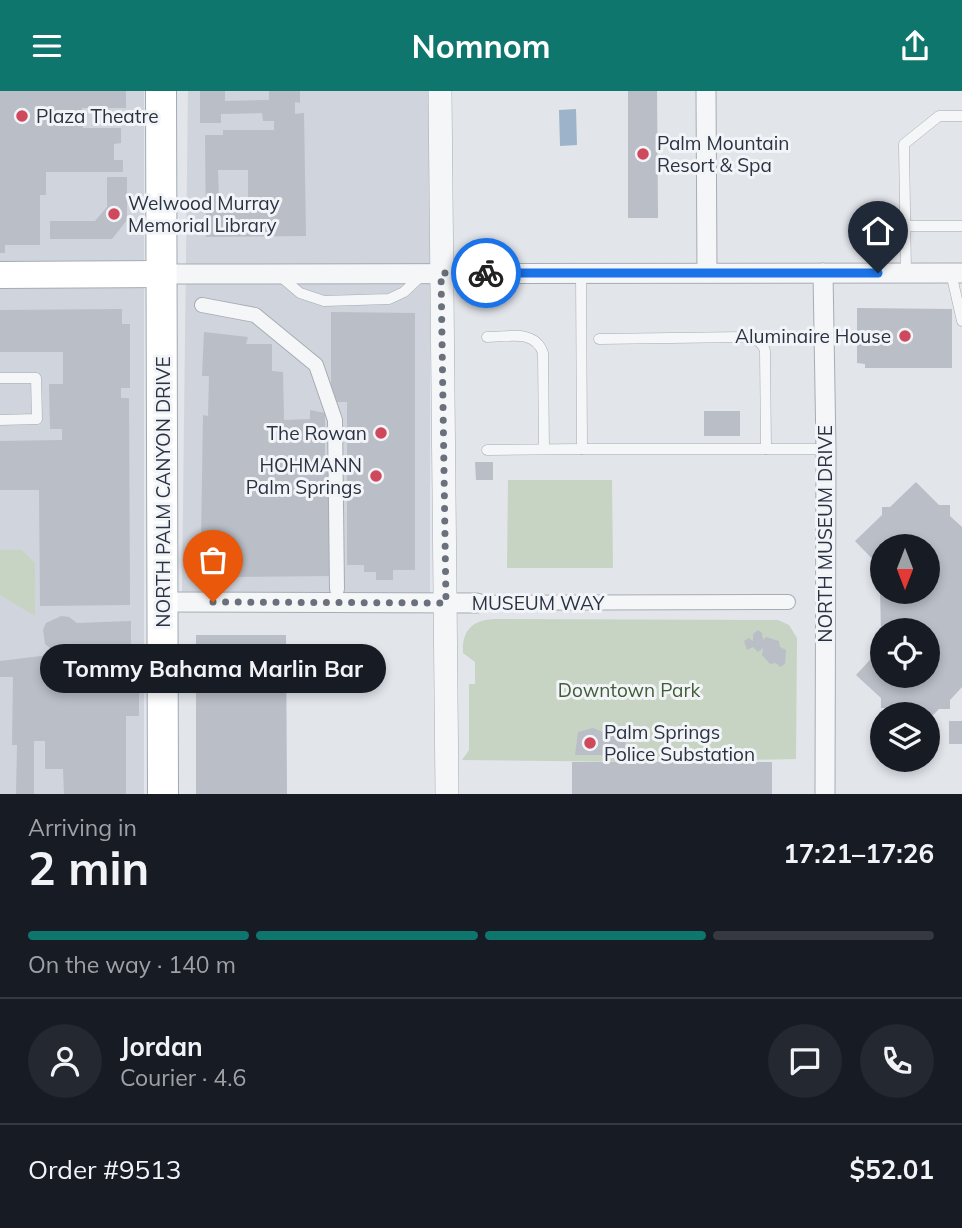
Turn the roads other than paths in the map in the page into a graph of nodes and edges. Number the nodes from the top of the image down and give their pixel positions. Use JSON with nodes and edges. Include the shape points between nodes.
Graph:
{"nodes":[{"id":1,"x":161,"y":91,"type":"edge"},
{"id":2,"x":440,"y":91,"type":"edge"},
{"id":3,"x":706,"y":91,"type":"edge"},
{"id":4,"x":962,"y":116,"type":"edge"},
{"id":5,"x":905,"y":226,"type":"junction"},
{"id":6,"x":962,"y":226,"type":"edge"},
{"id":7,"x":707,"y":272,"type":"junction"},
{"id":8,"x":276,"y":273,"type":"junction"},
{"id":9,"x":433,"y":273,"type":"junction"},
{"id":10,"x":581,"y":273,"type":"junction"},
{"id":11,"x":822,"y":273,"type":"junction"},
{"id":12,"x":906,"y":273,"type":"junction"},
{"id":13,"x":956,"y":273,"type":"edge"},
{"id":14,"x":163,"y":274,"type":"junction"},
{"id":15,"x":0,"y":275,"type":"edge"},
{"id":16,"x":202,"y":305,"type":"dead end"},
{"id":17,"x":962,"y":321,"type":"edge"},
{"id":18,"x":487,"y":337,"type":"dead end"},
{"id":19,"x":599,"y":339,"type":"dead end"},
{"id":20,"x":0,"y":378,"type":"edge"},
{"id":21,"x":0,"y":419,"type":"edge"},
{"id":22,"x":766,"y":449,"type":"junction"},
{"id":23,"x":825,"y":449,"type":"junction"},
{"id":24,"x":487,"y":450,"type":"dead end"},
{"id":25,"x":544,"y":450,"type":"junction"},
{"id":26,"x":582,"y":450,"type":"junction"},
{"id":27,"x":337,"y":589,"type":"dead end"},
{"id":28,"x":163,"y":602,"type":"junction"},
{"id":29,"x":788,"y":602,"type":"dead end"},
{"id":30,"x":446,"y":603,"type":"junction"},
{"id":31,"x":163,"y":794,"type":"edge"},
{"id":32,"x":447,"y":794,"type":"edge"},
{"id":33,"x":825,"y":794,"type":"edge"}],
"edges":[{"from":1,"to":14,"type":"main road","name":"NORTH PALM CANYON DRIVE"},
{"from":2,"to":9,"type":"street"},
{"from":3,"to":7,"type":"street"},
{"from":4,"to":5,"type":"lane","via":[[939,116],[904,143]]},
{"from":5,"to":6,"type":"lane"},
{"from":5,"to":12,"type":"lane"},
{"from":7,"to":10,"type":"street"},
{"from":7,"to":11,"type":"street"},
{"from":8,"to":9,"type":"street"},
{"from":8,"to":9,"type":"lane","via":[[300,293],[324,301],[388,299]]},
{"from":8,"to":14,"type":"street"},
{"from":9,"to":10,"type":"street"},
{"from":9,"to":30,"type":"street"},
{"from":10,"to":26,"type":"lane"},
{"from":11,"to":12,"type":"street"},
{"from":11,"to":23,"type":"street","name":"NORTH MUSEUM DRIVE"},
{"from":12,"to":13,"type":"street"},
{"from":13,"to":17,"type":"lane"},
{"from":14,"to":15,"type":"main road"},
{"from":14,"to":28,"type":"main road","name":"NORTH PALM CANYON DRIVE"},
{"from":16,"to":27,"type":"street","via":[[255,315],[316,365],[335,420]]},
{"from":18,"to":25,"type":"lane","via":[[534,338],[540,344]]},
{"from":19,"to":22,"type":"lane","via":[[758,340],[765,351]]},
{"from":20,"to":21,"type":"lane","via":[[36,377],[37,419]]},
{"from":22,"to":23,"type":"lane"},
{"from":22,"to":26,"type":"lane"},
{"from":23,"to":33,"type":"street","name":"NORTH MUSEUM DRIVE"},
{"from":24,"to":25,"type":"lane"},
{"from":25,"to":26,"type":"lane"},
{"from":28,"to":30,"type":"street","name":"MUSEUM WAY"},
{"from":28,"to":31,"type":"main road","name":"NORTH PALM CANYON DRIVE"},
{"from":29,"to":30,"type":"street","name":"MUSEUM WAY"},
{"from":30,"to":32,"type":"street"}]}
